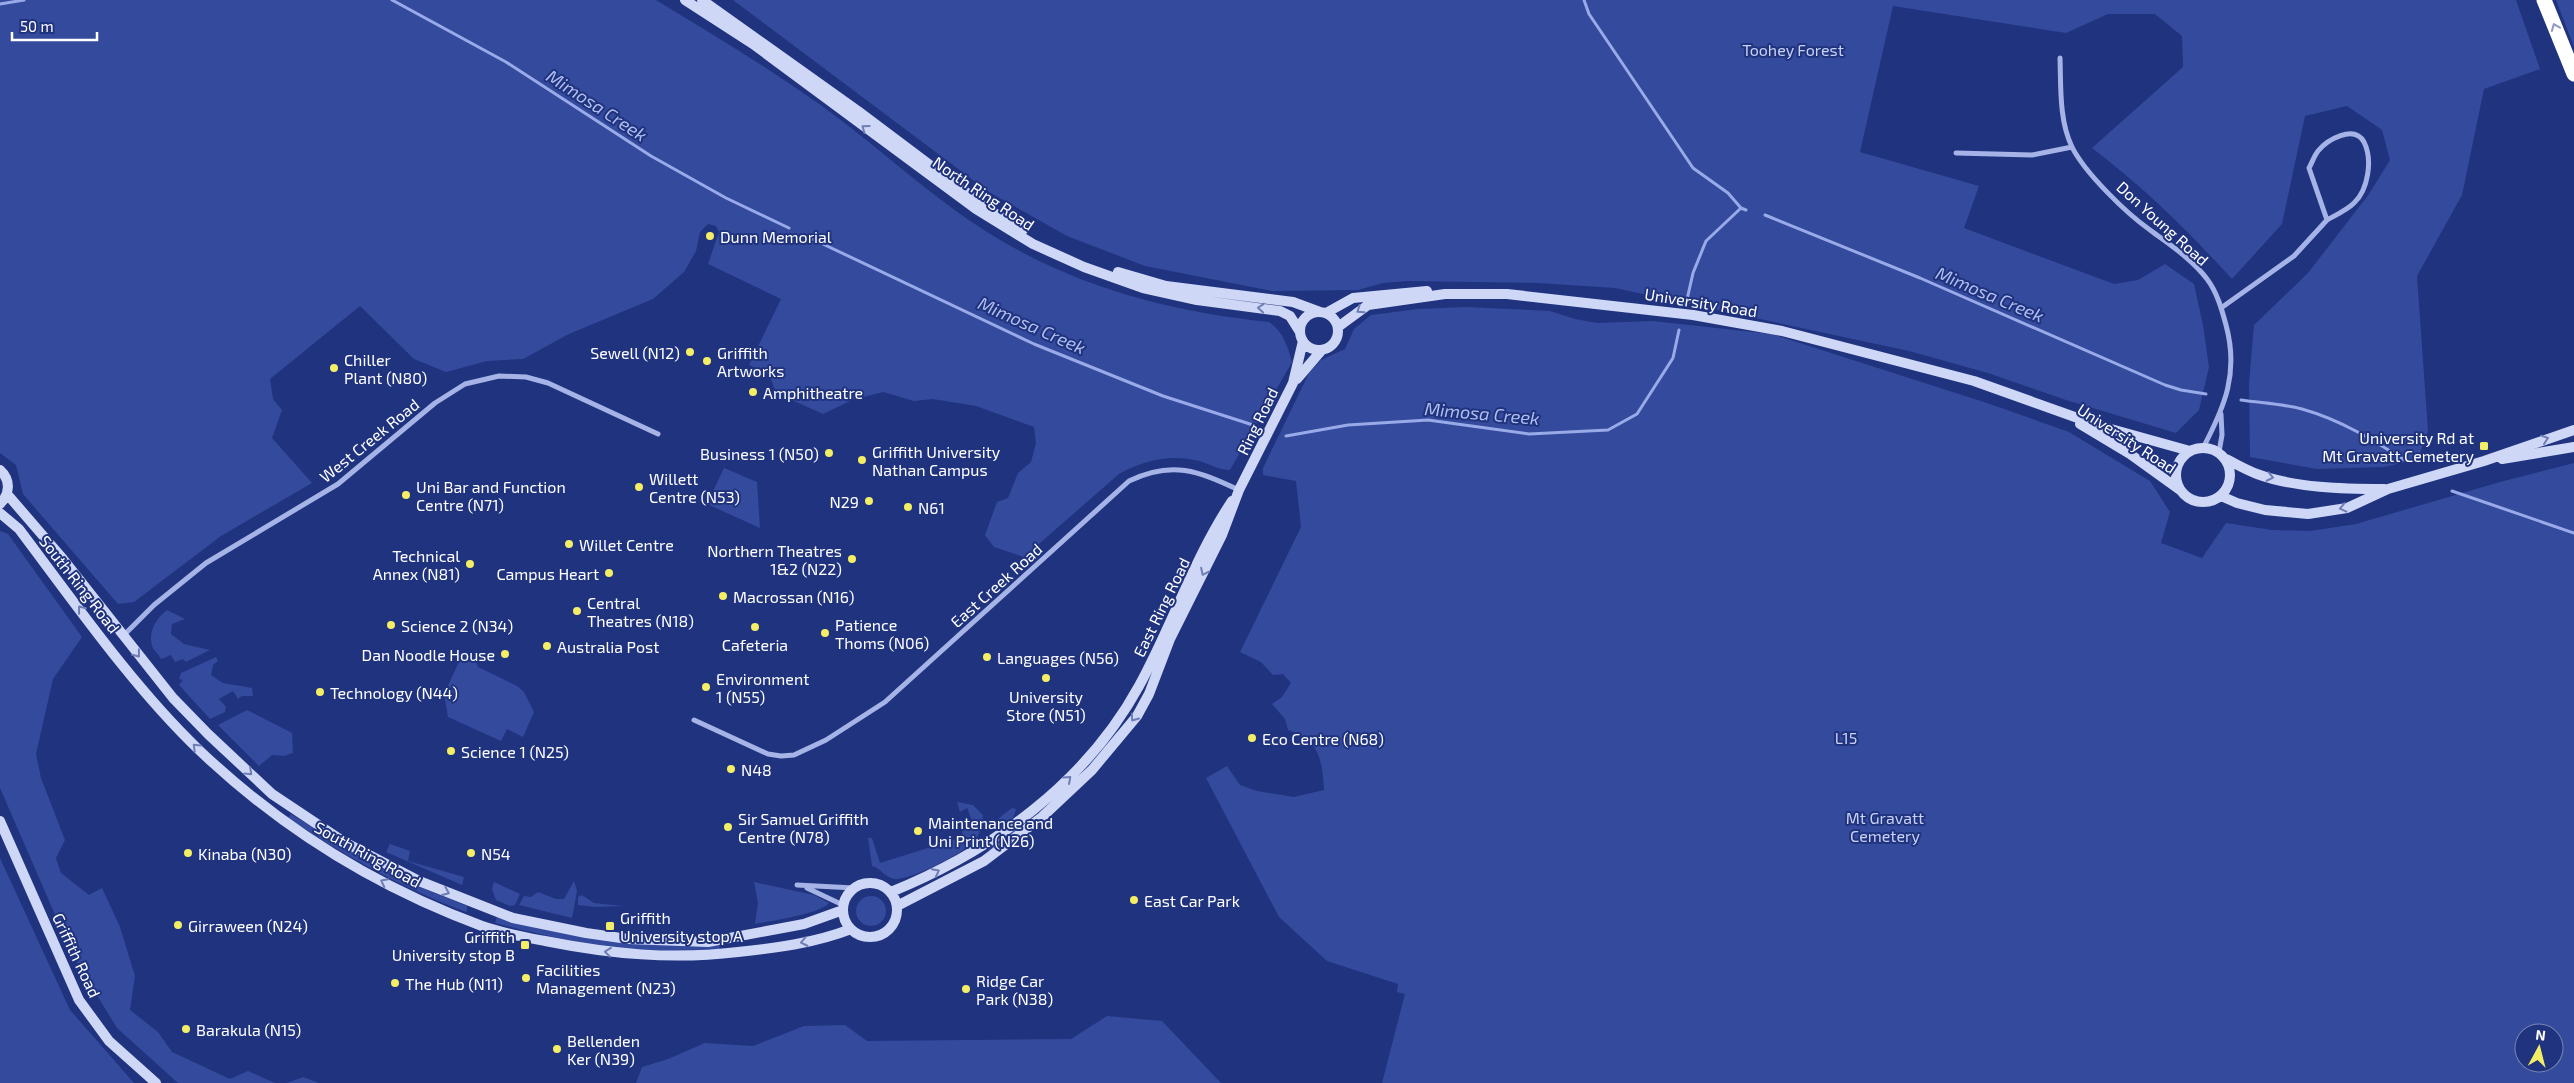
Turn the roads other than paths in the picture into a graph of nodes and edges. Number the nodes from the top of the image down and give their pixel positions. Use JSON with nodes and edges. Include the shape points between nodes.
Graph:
{"nodes":[{"id":1,"x":685,"y":0,"type":"edge"},
{"id":2,"x":702,"y":0,"type":"edge"},
{"id":3,"x":2544,"y":0,"type":"edge"},
{"id":4,"x":2060,"y":58,"type":"dead end"},
{"id":5,"x":2574,"y":74,"type":"edge"},
{"id":6,"x":2072,"y":147,"type":"junction"},
{"id":7,"x":1956,"y":153,"type":"dead end"},
{"id":8,"x":2327,"y":220,"type":"junction"},
{"id":9,"x":1441,"y":294,"type":"junction"},
{"id":10,"x":2221,"y":308,"type":"junction"},
{"id":11,"x":1323,"y":313,"type":"junction"},
{"id":12,"x":1338,"y":326,"type":"junction"},
{"id":13,"x":1301,"y":336,"type":"junction"},
{"id":14,"x":1321,"y":351,"type":"junction"},
{"id":15,"x":1293,"y":383,"type":"junction"},
{"id":16,"x":2057,"y":411,"type":"junction"},
{"id":17,"x":2221,"y":414,"type":"junction"},
{"id":18,"x":2574,"y":430,"type":"edge"},
{"id":19,"x":658,"y":434,"type":"dead end"},
{"id":20,"x":2574,"y":447,"type":"edge"},
{"id":21,"x":2203,"y":448,"type":"junction"},
{"id":22,"x":2190,"y":451,"type":"junction"},
{"id":23,"x":2222,"y":456,"type":"junction"},
{"id":24,"x":2484,"y":461,"type":"junction"},
{"id":25,"x":0,"y":470,"type":"edge"},
{"id":26,"x":2388,"y":489,"type":"junction"},
{"id":27,"x":1239,"y":490,"type":"junction"},
{"id":28,"x":2180,"y":490,"type":"junction"},
{"id":29,"x":7,"y":494,"type":"junction"},
{"id":30,"x":2221,"y":496,"type":"junction"},
{"id":31,"x":0,"y":504,"type":"edge"},
{"id":32,"x":1232,"y":512,"type":"joint"},
{"id":33,"x":0,"y":514,"type":"edge"},
{"id":34,"x":123,"y":636,"type":"junction"},
{"id":35,"x":694,"y":720,"type":"dead end"},
{"id":36,"x":0,"y":821,"type":"edge"},
{"id":37,"x":854,"y":888,"type":"junction"},
{"id":38,"x":891,"y":892,"type":"junction"},
{"id":39,"x":897,"y":906,"type":"junction"},
{"id":40,"x":843,"y":907,"type":"junction"},
{"id":41,"x":851,"y":929,"type":"junction"},
{"id":42,"x":156,"y":1083,"type":"edge"}],
"edges":[{"from":13,"to":1,"type":"street","name":"North Ring Road","one_way":true,"via":[[1290,316],[1280,311],[1197,300],[1143,288],[1033,244],[976,209],[753,44]]},
{"from":2,"to":11,"type":"street","name":"North Ring Road","via":[[991,211],[1039,240],[1086,261],[1166,286],[1294,302]]},
{"from":5,"to":3,"type":"highway","one_way":true},
{"from":4,"to":6,"type":"street","name":"Don Young Road","via":[[2063,114]]},
{"from":6,"to":7,"type":"street","via":[[2032,155]]},
{"from":6,"to":10,"type":"street","name":"Don Young Road","via":[[2085,168],[2108,191],[2208,280]]},
{"from":8,"to":8,"type":"street","via":[[2310,168],[2317,152],[2329,141],[2347,134],[2357,136],[2364,141],[2367,154],[2366,186],[2354,204]]},
{"from":8,"to":10,"type":"street","via":[[2294,256]]},
{"from":9,"to":11,"type":"street","via":[[1430,291],[1362,297]]},
{"from":9,"to":12,"type":"street","name":"University Road","one_way":true,"via":[[1368,305]]},
{"from":9,"to":16,"type":"street","name":"University Road","via":[[1508,294],[1634,307],[1757,325],[1974,381]]},
{"from":10,"to":17,"type":"street","name":"Don Young Road","via":[[2230,342],[2231,377]]},
{"from":11,"to":12,"type":"street","via":[[1331,316]]},
{"from":11,"to":13,"type":"street","via":[[1307,316]]},
{"from":12,"to":14,"type":"street","via":[[1337,340]]},
{"from":13,"to":14,"type":"street","via":[[1311,349]]},
{"from":13,"to":15,"type":"street","name":"Ring Road"},
{"from":14,"to":15,"type":"street"},
{"from":15,"to":27,"type":"street","name":"Ring Road"},
{"from":16,"to":22,"type":"street","name":"University Road"},
{"from":16,"to":28,"type":"street","name":"University Road","via":[[2102,436]]},
{"from":17,"to":21,"type":"street","name":"Don Young Road"},
{"from":17,"to":23,"type":"street","name":"Don Young Road"},
{"from":24,"to":18,"type":"street","one_way":true},
{"from":19,"to":34,"type":"street","name":"West Creek Road","via":[[548,383],[526,377],[499,376],[465,384],[435,403],[338,484],[206,563],[154,605]]},
{"from":20,"to":24,"type":"street"},
{"from":21,"to":22,"type":"street"},
{"from":21,"to":23,"type":"street"},
{"from":22,"to":28,"type":"street","via":[[2178,464]]},
{"from":23,"to":26,"type":"street","one_way":true,"via":[[2258,474],[2303,484],[2348,490]]},
{"from":23,"to":30,"type":"street","via":[[2231,474]]},
{"from":24,"to":26,"type":"street"},
{"from":25,"to":29,"type":"street","via":[[7,480]]},
{"from":26,"to":30,"type":"street","one_way":true,"via":[[2347,508],[2308,514],[2265,510],[2237,504]]},
{"from":27,"to":32,"type":"street","name":"Ring Road"},
{"from":27,"to":35,"type":"street","name":"East Creek Road","via":[[1196,471],[1177,468],[1144,474],[1128,481],[885,702],[826,740],[794,755],[768,754]]},
{"from":38,"to":27,"type":"street","name":"East Ring Road","one_way":true,"via":[[981,848],[1020,820],[1078,770],[1138,687],[1224,512]]},
{"from":28,"to":30,"type":"street","via":[[2198,502]]},
{"from":29,"to":31,"type":"street"},
{"from":29,"to":34,"type":"street","name":"South Ring Road"},
{"from":32,"to":39,"type":"street","name":"East Ring Road","one_way":true,"via":[[1170,639],[1149,694],[1118,740],[1092,770],[1042,817],[984,861]]},
{"from":41,"to":33,"type":"street","name":"South Ring Road","one_way":true,"via":[[807,942],[709,956],[648,956],[594,951],[485,927],[385,883],[304,836],[253,799],[199,750],[155,703],[19,529]]},
{"from":34,"to":40,"type":"street","name":"South Ring Road","one_way":true,"via":[[203,730],[272,794],[344,842],[419,881],[512,918],[586,933],[708,942],[804,924]]},
{"from":36,"to":42,"type":"street","name":"Griffith Road","via":[[79,1000],[109,1041]]},
{"from":37,"to":38,"type":"street","via":[[870,882]]},
{"from":37,"to":40,"type":"street"},
{"from":37,"to":40,"type":"street","via":[[797,885],[818,891]]},
{"from":38,"to":39,"type":"street"},
{"from":39,"to":41,"type":"street","via":[[893,926],[882,934],[866,937]]},
{"from":40,"to":41,"type":"street"}]}
